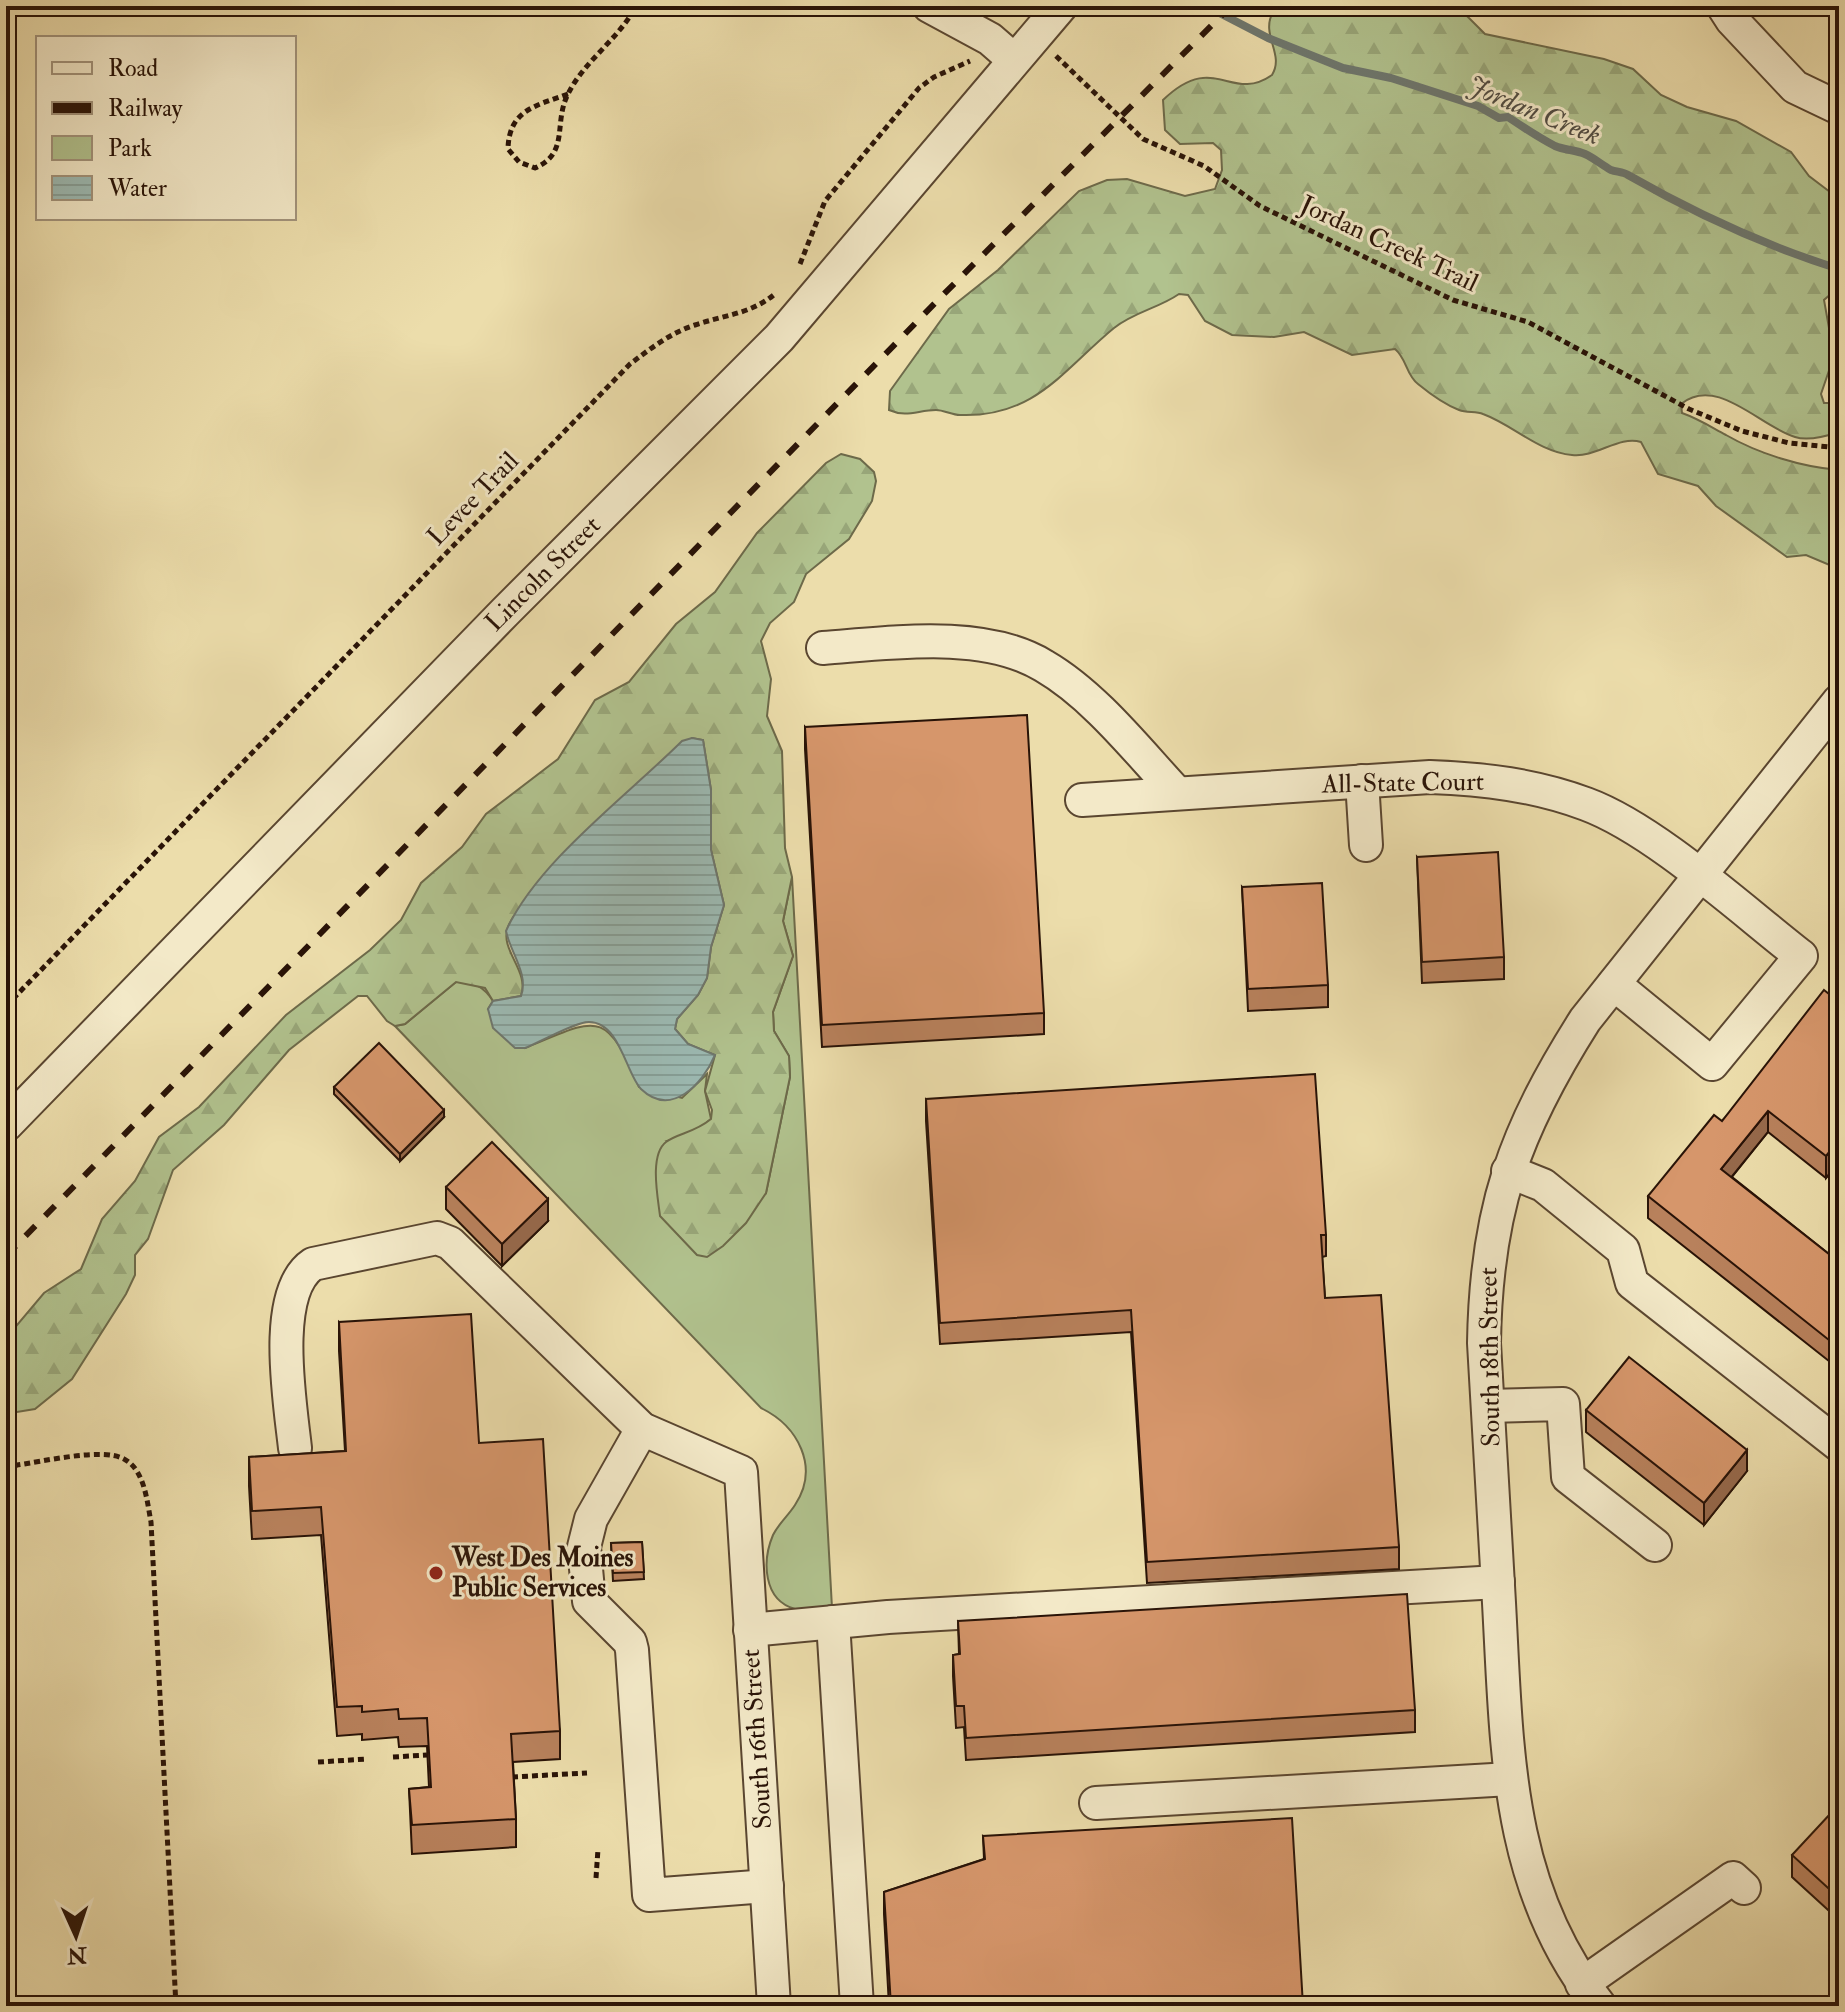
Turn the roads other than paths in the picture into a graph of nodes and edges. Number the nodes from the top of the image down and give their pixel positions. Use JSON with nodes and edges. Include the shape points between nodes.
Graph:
{"nodes":[{"id":1,"x":929,"y":6,"type":"edge"},
{"id":2,"x":1061,"y":6,"type":"edge"},
{"id":3,"x":1723,"y":6,"type":"edge"},
{"id":4,"x":1013,"y":59,"type":"junction"},
{"id":5,"x":1839,"y":108,"type":"edge"},
{"id":6,"x":823,"y":648,"type":"dead end"},
{"id":7,"x":1833,"y":722,"type":"edge"},
{"id":8,"x":1362,"y":781,"type":"junction"},
{"id":9,"x":1176,"y":792,"type":"junction"},
{"id":10,"x":1082,"y":800,"type":"dead end"},
{"id":11,"x":1366,"y":845,"type":"dead end"},
{"id":12,"x":1700,"y":877,"type":"junction"},
{"id":13,"x":1614,"y":984,"type":"junction"},
{"id":14,"x":6,"y":1125,"type":"edge"},
{"id":15,"x":1508,"y":1171,"type":"junction"},
{"id":16,"x":1488,"y":1406,"type":"junction"},
{"id":17,"x":642,"y":1429,"type":"junction"},
{"id":18,"x":1839,"y":1445,"type":"edge"},
{"id":19,"x":295,"y":1448,"type":"dead end"},
{"id":20,"x":1655,"y":1545,"type":"dead end"},
{"id":21,"x":1498,"y":1582,"type":"junction"},
{"id":22,"x":833,"y":1622,"type":"junction"},
{"id":23,"x":750,"y":1630,"type":"junction"},
{"id":24,"x":1510,"y":1779,"type":"junction"},
{"id":25,"x":1096,"y":1803,"type":"dead end"},
{"id":26,"x":767,"y":1886,"type":"junction"},
{"id":27,"x":1744,"y":1888,"type":"dead end"},
{"id":28,"x":1591,"y":1995,"type":"edge"},
{"id":29,"x":774,"y":2006,"type":"edge"},
{"id":30,"x":857,"y":2006,"type":"edge"}],
"edges":[{"from":1,"to":4,"type":"street","via":[[990,39]]},
{"from":2,"to":4,"type":"street","name":"Lincoln Street"},
{"from":3,"to":5,"type":"street","via":[[1795,87]]},
{"from":4,"to":14,"type":"street","name":"Lincoln Street","via":[[779,338]]},
{"from":6,"to":9,"type":"street","via":[[958,641],[1044,665],[1108,718]]},
{"from":7,"to":12,"type":"street","name":"South 18th Street"},
{"from":8,"to":9,"type":"street","name":"All-State Court"},
{"from":8,"to":11,"type":"street"},
{"from":8,"to":12,"type":"street","name":"All-State Court","via":[[1485,779],[1537,789],[1589,805],[1637,831]]},
{"from":9,"to":10,"type":"street","name":"All-State Court"},
{"from":12,"to":13,"type":"street","name":"South 18th Street"},
{"from":12,"to":13,"type":"street","name":"All-State Court","via":[[1801,956],[1712,1064]]},
{"from":13,"to":15,"type":"street","name":"South 18th Street","via":[[1551,1074]]},
{"from":15,"to":16,"type":"street","name":"South 18th Street","via":[[1485,1277]]},
{"from":15,"to":18,"type":"street","via":[[1543,1185],[1623,1250],[1632,1283]]},
{"from":16,"to":20,"type":"street","via":[[1563,1404],[1568,1477]]},
{"from":16,"to":21,"type":"street","name":"South 18th Street"},
{"from":17,"to":19,"type":"street","via":[[450,1243],[437,1238],[313,1264],[302,1271],[284,1335]]},
{"from":17,"to":23,"type":"street","name":"South 16th Street","via":[[741,1472]]},
{"from":17,"to":26,"type":"street","via":[[591,1519],[584,1547],[589,1601],[632,1650],[649,1895]]},
{"from":21,"to":22,"type":"street"},
{"from":21,"to":24,"type":"street","name":"South 18th Street"},
{"from":22,"to":23,"type":"street"},
{"from":22,"to":30,"type":"street"},
{"from":23,"to":26,"type":"street","name":"South 16th Street"},
{"from":24,"to":25,"type":"street"},
{"from":24,"to":28,"type":"street","name":"South 18th Street","via":[[1527,1867],[1555,1939]]},
{"from":26,"to":29,"type":"street","name":"South 16th Street"},
{"from":27,"to":28,"type":"street","via":[[1733,1878]]}]}
